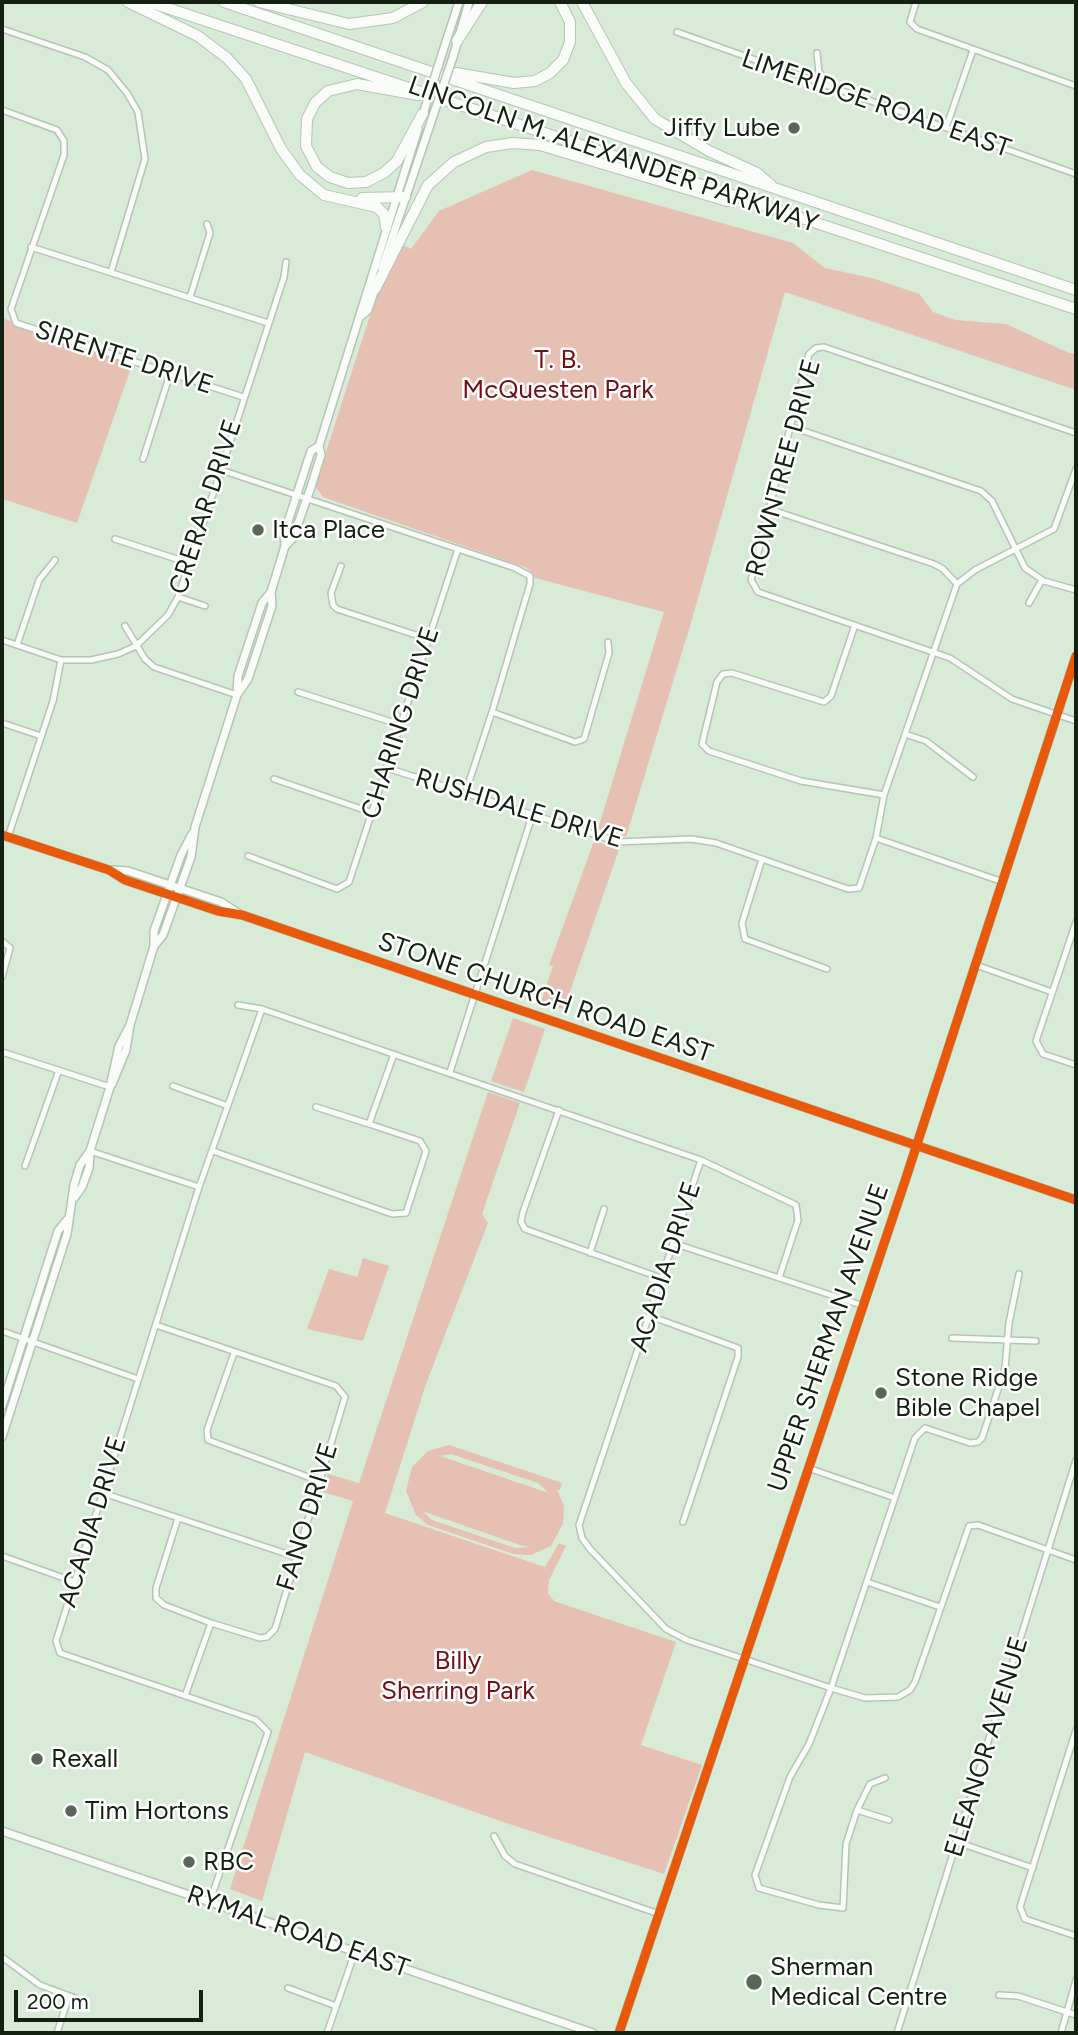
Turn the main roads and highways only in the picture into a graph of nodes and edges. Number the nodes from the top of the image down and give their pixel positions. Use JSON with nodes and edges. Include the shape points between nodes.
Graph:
{"nodes":[{"id":1,"x":128,"y":2,"type":"edge"},
{"id":2,"x":149,"y":2,"type":"edge"},
{"id":3,"x":224,"y":2,"type":"edge"},
{"id":4,"x":259,"y":2,"type":"edge"},
{"id":5,"x":423,"y":2,"type":"edge"},
{"id":6,"x":459,"y":2,"type":"edge"},
{"id":7,"x":469,"y":2,"type":"edge"},
{"id":8,"x":482,"y":2,"type":"edge"},
{"id":9,"x":560,"y":2,"type":"edge"},
{"id":10,"x":582,"y":2,"type":"edge"},
{"id":11,"x":457,"y":41,"type":"junction"},
{"id":12,"x":423,"y":67,"type":"junction"},
{"id":13,"x":463,"y":104,"type":"junction"},
{"id":14,"x":427,"y":113,"type":"junction"},
{"id":15,"x":300,"y":175,"type":"junction"},
{"id":16,"x":774,"y":187,"type":"junction"},
{"id":17,"x":400,"y":198,"type":"junction"},
{"id":18,"x":818,"y":225,"type":"junction"},
{"id":19,"x":386,"y":227,"type":"junction"},
{"id":20,"x":375,"y":289,"type":"junction"},
{"id":21,"x":1076,"y":289,"type":"edge"},
{"id":22,"x":1076,"y":309,"type":"edge"},
{"id":23,"x":361,"y":316,"type":"junction"},
{"id":24,"x":319,"y":446,"type":"junction"},
{"id":25,"x":285,"y":546,"type":"junction"},
{"id":26,"x":1076,"y":656,"type":"edge"},
{"id":27,"x":195,"y":827,"type":"junction"},
{"id":28,"x":5,"y":836,"type":"edge"},
{"id":29,"x":109,"y":870,"type":"junction"},
{"id":30,"x":170,"y":886,"type":"junction"},
{"id":31,"x":180,"y":889,"type":"junction"},
{"id":32,"x":167,"y":894,"type":"junction"},
{"id":33,"x":177,"y":897,"type":"junction"},
{"id":34,"x":242,"y":915,"type":"junction"},
{"id":35,"x":154,"y":946,"type":"junction"},
{"id":36,"x":916,"y":1147,"type":"junction"},
{"id":37,"x":1076,"y":1200,"type":"edge"},
{"id":38,"x":67,"y":1220,"type":"junction"},
{"id":39,"x":2,"y":1406,"type":"edge"},
{"id":40,"x":2,"y":1437,"type":"edge"},
{"id":41,"x":2,"y":1831,"type":"edge"},
{"id":42,"x":593,"y":2033,"type":"edge"},
{"id":43,"x":618,"y":2033,"type":"edge"}],
"edges":[{"from":1,"to":15,"type":"highway","via":[[198,36],[227,58],[246,79],[281,149]]},
{"from":2,"to":13,"type":"highway","name":"LINCOLN M. ALEXANDER PARKWAY"},
{"from":3,"to":12,"type":"highway","name":"LINCOLN M. ALEXANDER PARKWAY"},
{"from":4,"to":5,"type":"highway","via":[[349,24],[393,18]]},
{"from":6,"to":14,"type":"main road","bridge":true},
{"from":7,"to":11,"type":"main road"},
{"from":8,"to":11,"type":"highway"},
{"from":9,"to":12,"type":"highway","via":[[569,22],[570,42],[563,60],[543,78],[514,83]]},
{"from":10,"to":16,"type":"highway","via":[[625,83],[655,119],[757,173]]},
{"from":11,"to":14,"type":"main road","bridge":true},
{"from":12,"to":16,"type":"highway","name":"LINCOLN M. ALEXANDER PARKWAY"},
{"from":13,"to":14,"type":"highway","via":[[368,85],[337,87],[320,97],[310,111],[306,146],[317,167],[330,177],[366,182],[397,161]]},
{"from":13,"to":18,"type":"highway","name":"LINCOLN M. ALEXANDER PARKWAY"},
{"from":14,"to":17,"type":"main road"},
{"from":15,"to":17,"type":"highway","via":[[345,195]]},
{"from":15,"to":19,"type":"highway","via":[[324,195],[377,207],[384,214]]},
{"from":16,"to":21,"type":"highway","name":"LINCOLN M. ALEXANDER PARKWAY"},
{"from":17,"to":19,"type":"main road"},
{"from":17,"to":20,"type":"main road"},
{"from":18,"to":20,"type":"highway","via":[[553,148],[498,144],[454,162],[428,185]]},
{"from":18,"to":22,"type":"highway","name":"LINCOLN M. ALEXANDER PARKWAY"},
{"from":19,"to":23,"type":"main road"},
{"from":20,"to":23,"type":"main road"},
{"from":23,"to":24,"type":"main road"},
{"from":24,"to":25,"type":"main road","via":[[321,455],[308,498],[293,538]]},
{"from":24,"to":25,"type":"main road","via":[[311,451],[284,534]]},
{"from":25,"to":27,"type":"main road","via":[[271,592],[272,606],[252,667],[237,695]]},
{"from":26,"to":36,"type":"main road","name":"UPPER SHERMAN AVENUE"},
{"from":27,"to":30,"type":"main road"},
{"from":27,"to":31,"type":"main road"},
{"from":28,"to":29,"type":"main road","name":"STONE CHURCH ROAD EAST"},
{"from":29,"to":30,"type":"main road","name":"STONE CHURCH ROAD EAST"},
{"from":29,"to":32,"type":"main road","name":"STONE CHURCH ROAD EAST"},
{"from":30,"to":31,"type":"main road","name":"STONE CHURCH ROAD EAST"},
{"from":30,"to":32,"type":"main road"},
{"from":31,"to":33,"type":"main road"},
{"from":31,"to":34,"type":"main road","name":"STONE CHURCH ROAD EAST","via":[[221,902]]},
{"from":32,"to":33,"type":"main road","name":"STONE CHURCH ROAD EAST"},
{"from":32,"to":35,"type":"main road"},
{"from":33,"to":34,"type":"main road","name":"STONE CHURCH ROAD EAST"},
{"from":33,"to":35,"type":"main road"},
{"from":34,"to":36,"type":"main road","name":"STONE CHURCH ROAD EAST"},
{"from":35,"to":38,"type":"main road","via":[[126,1050],[90,1151],[89,1168]]},
{"from":36,"to":37,"type":"main road","name":"STONE CHURCH ROAD EAST"},
{"from":36,"to":43,"type":"main road","name":"UPPER SHERMAN AVENUE"},
{"from":38,"to":39,"type":"main road","via":[[58,1231]]},
{"from":38,"to":40,"type":"main road","via":[[67,1234]]},
{"from":41,"to":42,"type":"main road","name":"RYMAL ROAD EAST"}]}
